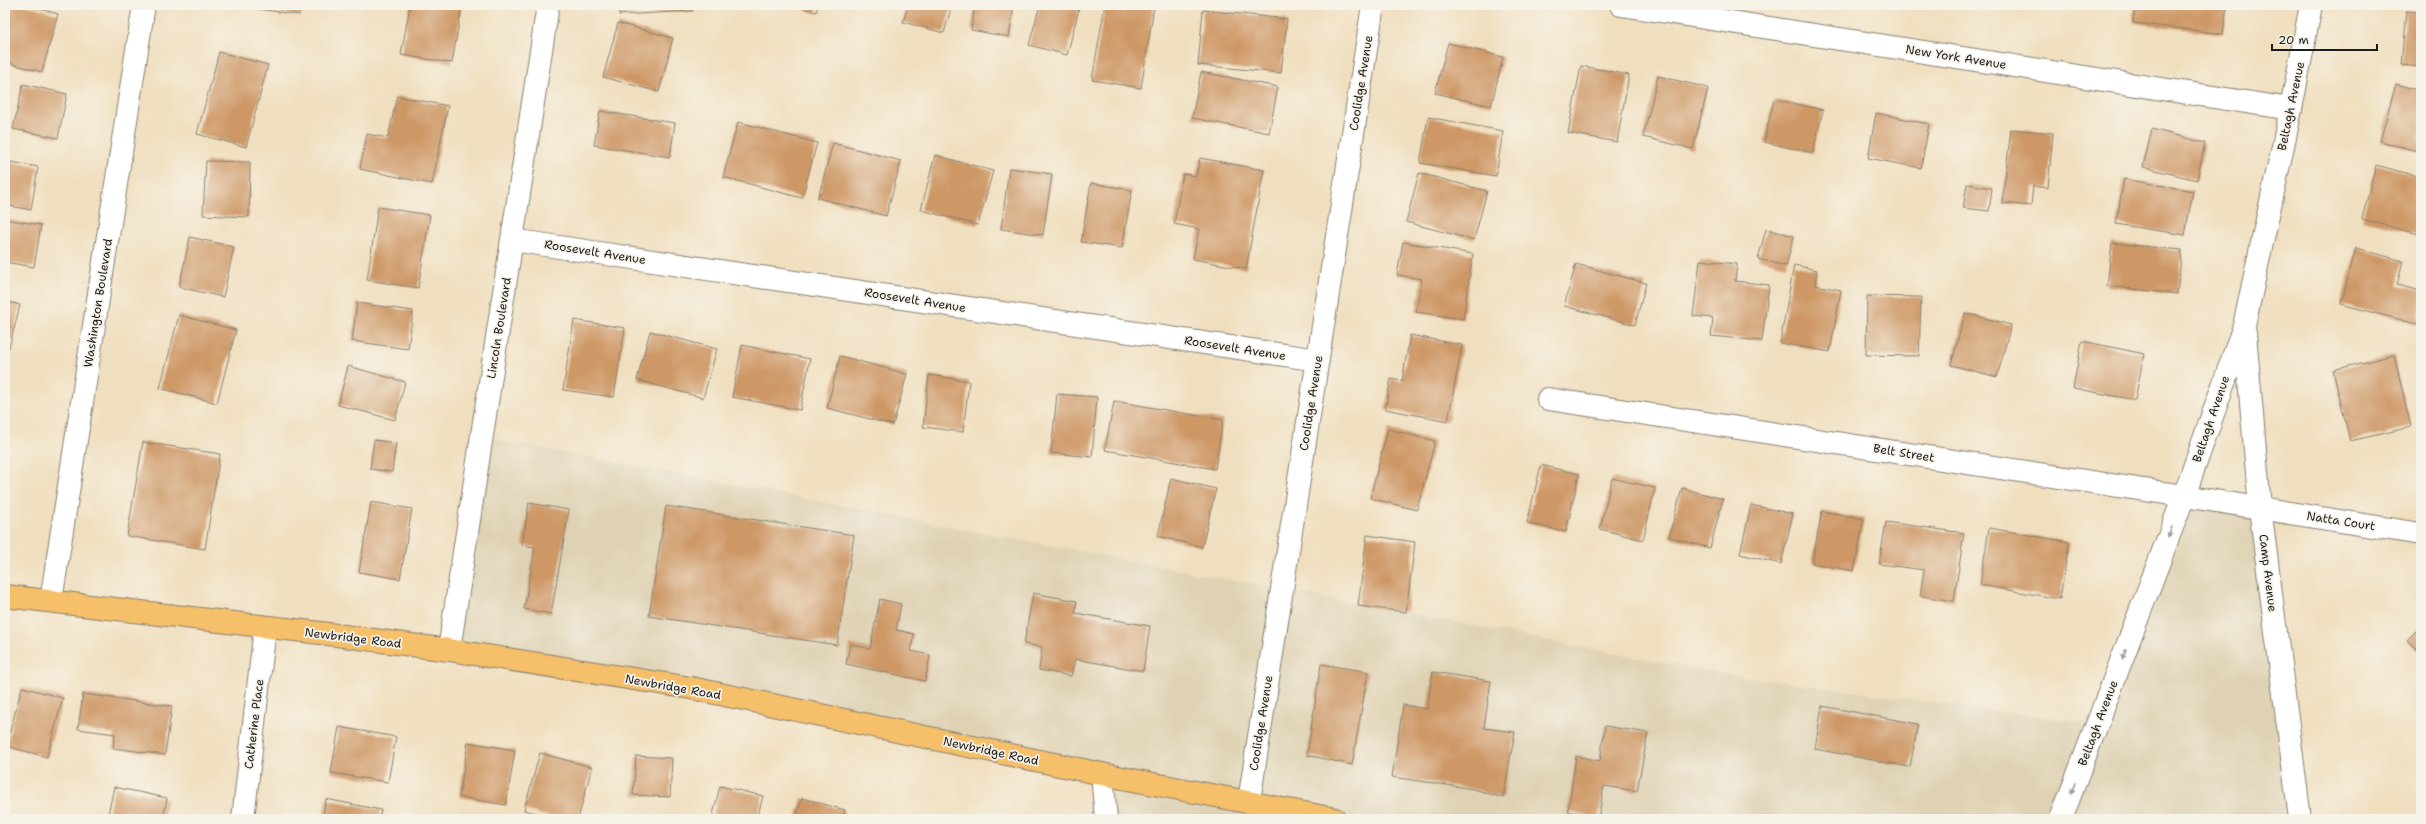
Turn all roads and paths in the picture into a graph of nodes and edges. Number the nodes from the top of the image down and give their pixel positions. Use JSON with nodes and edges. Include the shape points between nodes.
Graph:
{"nodes":[{"id":1,"x":144,"y":5,"type":"edge"},
{"id":2,"x":548,"y":5,"type":"edge"},
{"id":3,"x":1373,"y":5,"type":"edge"},
{"id":4,"x":1622,"y":5,"type":"edge"},
{"id":5,"x":2311,"y":5,"type":"edge"},
{"id":6,"x":2292,"y":109,"type":"junction"},
{"id":7,"x":512,"y":240,"type":"junction"},
{"id":8,"x":2244,"y":326,"type":"junction"},
{"id":9,"x":1318,"y":360,"type":"junction"},
{"id":10,"x":1548,"y":399,"type":"dead end"},
{"id":11,"x":2184,"y":496,"type":"junction"},
{"id":12,"x":2260,"y":508,"type":"junction"},
{"id":13,"x":2421,"y":534,"type":"edge"},
{"id":14,"x":5,"y":596,"type":"edge"},
{"id":15,"x":51,"y":601,"type":"junction"},
{"id":16,"x":265,"y":628,"type":"junction"},
{"id":17,"x":449,"y":650,"type":"junction"},
{"id":18,"x":1102,"y":774,"type":"junction"},
{"id":19,"x":1249,"y":801,"type":"junction"},
{"id":20,"x":243,"y":819,"type":"edge"},
{"id":21,"x":1106,"y":819,"type":"edge"},
{"id":22,"x":1335,"y":819,"type":"edge"},
{"id":23,"x":2062,"y":819,"type":"edge"},
{"id":24,"x":2300,"y":819,"type":"edge"}],
"edges":[{"from":1,"to":15,"type":"street","name":"Washington Boulevard"},
{"from":2,"to":7,"type":"street","name":"Lincoln Boulevard"},
{"from":3,"to":9,"type":"street","name":"Coolidge Avenue"},
{"from":4,"to":6,"type":"street","name":"New York Avenue"},
{"from":5,"to":6,"type":"street","name":"Beltagh Avenue"},
{"from":6,"to":8,"type":"street","name":"Beltagh Avenue"},
{"from":7,"to":9,"type":"street","name":"Roosevelt Avenue"},
{"from":7,"to":17,"type":"street","name":"Lincoln Boulevard"},
{"from":8,"to":11,"type":"street","name":"Beltagh Avenue"},
{"from":8,"to":12,"type":"street","name":"Camp Avenue"},
{"from":9,"to":19,"type":"street","name":"Coolidge Avenue"},
{"from":10,"to":11,"type":"street","name":"Belt Street"},
{"from":11,"to":12,"type":"street","name":"Belt Street"},
{"from":11,"to":23,"type":"street","name":"Beltagh Avenue","one_way":true},
{"from":12,"to":13,"type":"street","name":"Natta Court"},
{"from":12,"to":24,"type":"street","name":"Camp Avenue"},
{"from":14,"to":15,"type":"main road","name":"Newbridge Road"},
{"from":15,"to":16,"type":"main road","name":"Newbridge Road"},
{"from":16,"to":17,"type":"main road","name":"Newbridge Road"},
{"from":16,"to":20,"type":"street","name":"Catherine Place"},
{"from":17,"to":18,"type":"main road","name":"Newbridge Road","via":[[691,688]]},
{"from":18,"to":19,"type":"main road","name":"Newbridge Road"},
{"from":18,"to":21,"type":"street"},
{"from":19,"to":22,"type":"main road","name":"Newbridge Road"}]}
